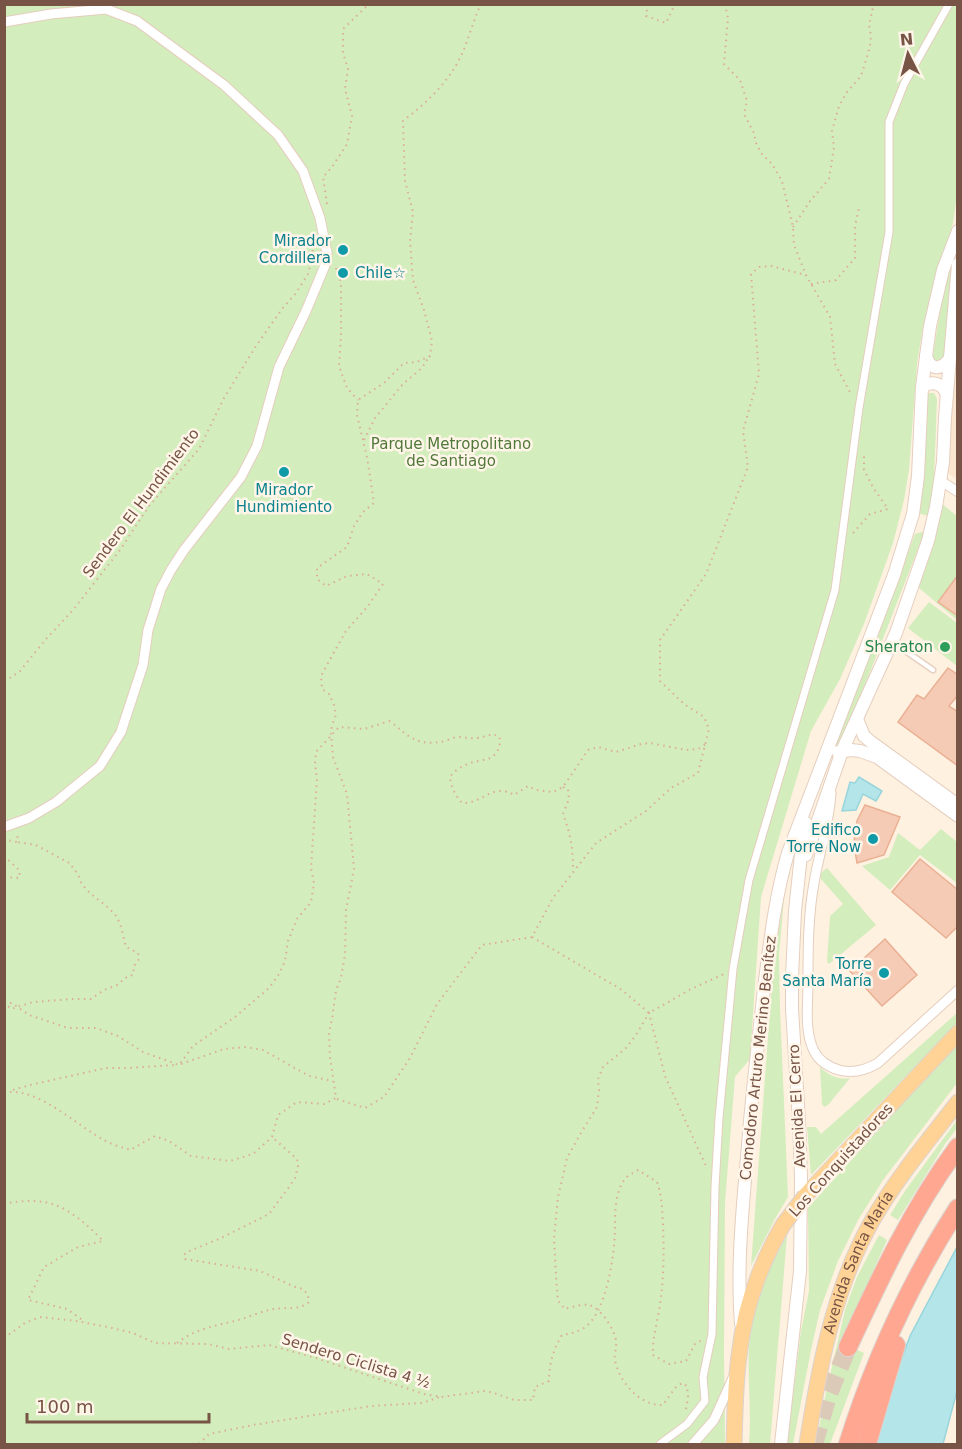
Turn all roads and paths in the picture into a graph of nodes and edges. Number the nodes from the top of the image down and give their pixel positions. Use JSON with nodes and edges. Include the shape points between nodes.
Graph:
{"nodes":[{"id":1,"x":369,"y":4,"type":"edge"},
{"id":2,"x":481,"y":4,"type":"edge"},
{"id":3,"x":648,"y":4,"type":"edge"},
{"id":4,"x":675,"y":4,"type":"edge"},
{"id":5,"x":724,"y":4,"type":"edge"},
{"id":6,"x":875,"y":4,"type":"edge"},
{"id":7,"x":949,"y":4,"type":"edge"},
{"id":8,"x":4,"y":22,"type":"edge"},
{"id":9,"x":859,"y":208,"type":"dead end"},
{"id":10,"x":328,"y":212,"type":"dead end"},
{"id":11,"x":793,"y":226,"type":"junction"},
{"id":12,"x":957,"y":231,"type":"edge"},
{"id":13,"x":324,"y":236,"type":"junction"},
{"id":14,"x":327,"y":253,"type":"junction"},
{"id":15,"x":957,"y":264,"type":"edge"},
{"id":16,"x":806,"y":275,"type":"junction"},
{"id":17,"x":811,"y":284,"type":"junction"},
{"id":18,"x":430,"y":356,"type":"junction"},
{"id":19,"x":926,"y":356,"type":"junction"},
{"id":20,"x":951,"y":356,"type":"junction"},
{"id":21,"x":922,"y":387,"type":"junction"},
{"id":22,"x":947,"y":395,"type":"junction"},
{"id":23,"x":358,"y":400,"type":"junction"},
{"id":24,"x":859,"y":408,"type":"junction"},
{"id":25,"x":363,"y":442,"type":"junction"},
{"id":26,"x":864,"y":449,"type":"dead end"},
{"id":27,"x":941,"y":481,"type":"junction"},
{"id":28,"x":957,"y":492,"type":"edge"},
{"id":29,"x":839,"y":555,"type":"junction"},
{"id":30,"x":892,"y":641,"type":"junction"},
{"id":31,"x":933,"y":669,"type":"dead end"},
{"id":32,"x":4,"y":680,"type":"edge"},
{"id":33,"x":857,"y":719,"type":"junction"},
{"id":34,"x":331,"y":734,"type":"junction"},
{"id":35,"x":706,"y":744,"type":"junction"},
{"id":36,"x":842,"y":751,"type":"junction"},
{"id":37,"x":824,"y":759,"type":"junction"},
{"id":38,"x":833,"y":778,"type":"junction"},
{"id":39,"x":562,"y":787,"type":"junction"},
{"id":40,"x":813,"y":789,"type":"junction"},
{"id":41,"x":957,"y":805,"type":"edge"},
{"id":42,"x":957,"y":816,"type":"edge"},
{"id":43,"x":4,"y":827,"type":"edge"},
{"id":44,"x":16,"y":842,"type":"dead end"},
{"id":45,"x":4,"y":856,"type":"edge"},
{"id":46,"x":573,"y":872,"type":"junction"},
{"id":47,"x":799,"y":876,"type":"junction"},
{"id":48,"x":4,"y":877,"type":"edge"},
{"id":49,"x":532,"y":937,"type":"junction"},
{"id":50,"x":733,"y":969,"type":"junction"},
{"id":51,"x":957,"y":990,"type":"edge"},
{"id":52,"x":5,"y":1003,"type":"edge"},
{"id":53,"x":18,"y":1007,"type":"junction"},
{"id":54,"x":649,"y":1013,"type":"junction"},
{"id":55,"x":957,"y":1033,"type":"edge"},
{"id":56,"x":179,"y":1065,"type":"junction"},
{"id":57,"x":334,"y":1081,"type":"junction"},
{"id":58,"x":10,"y":1091,"type":"junction"},
{"id":59,"x":4,"y":1092,"type":"edge"},
{"id":60,"x":336,"y":1098,"type":"junction"},
{"id":61,"x":957,"y":1102,"type":"edge"},
{"id":62,"x":272,"y":1137,"type":"junction"},
{"id":63,"x":957,"y":1147,"type":"edge"},
{"id":64,"x":715,"y":1187,"type":"junction"},
{"id":65,"x":4,"y":1204,"type":"edge"},
{"id":66,"x":957,"y":1208,"type":"edge"},
{"id":67,"x":914,"y":1283,"type":"junction"},
{"id":68,"x":598,"y":1310,"type":"junction"},
{"id":69,"x":87,"y":1323,"type":"junction"},
{"id":70,"x":712,"y":1334,"type":"junction"},
{"id":71,"x":742,"y":1337,"type":"junction"},
{"id":72,"x":4,"y":1338,"type":"edge"},
{"id":73,"x":177,"y":1343,"type":"junction"},
{"id":74,"x":848,"y":1347,"type":"tunnel mouth"},
{"id":75,"x":737,"y":1367,"type":"junction"},
{"id":76,"x":441,"y":1397,"type":"junction"},
{"id":77,"x":687,"y":1424,"type":"junction"},
{"id":78,"x":199,"y":1444,"type":"edge"},
{"id":79,"x":660,"y":1444,"type":"edge"},
{"id":80,"x":693,"y":1444,"type":"edge"},
{"id":81,"x":734,"y":1444,"type":"edge"},
{"id":82,"x":781,"y":1444,"type":"edge"},
{"id":83,"x":807,"y":1444,"type":"edge"},
{"id":84,"x":848,"y":1444,"type":"edge"},
{"id":85,"x":867,"y":1444,"type":"edge"}],
"edges":[{"from":1,"to":10,"type":"path","via":[[343,29],[348,69],[345,89],[352,116],[347,144],[323,177]]},
{"from":2,"to":18,"type":"path","via":[[464,51],[448,78],[403,121],[405,181],[413,212],[413,280],[432,341]]},
{"from":3,"to":4,"type":"path","via":[[646,16],[666,23]]},
{"from":5,"to":11,"type":"path","via":[[728,18],[724,63],[740,80],[747,101],[744,114],[761,153],[782,181]]},
{"from":6,"to":11,"type":"path","via":[[869,25],[870,46],[861,76],[839,106],[832,131],[829,179]]},
{"from":7,"to":24,"type":"street","via":[[904,84],[889,122],[889,232]]},
{"from":8,"to":13,"type":"street","via":[[98,9],[137,21],[224,85],[278,135],[303,171]]},
{"from":9,"to":17,"type":"path","via":[[855,258],[836,280]]},
{"from":11,"to":16,"type":"path","via":[[794,245]]},
{"from":12,"to":19,"type":"street","name":"Comodoro Arturo Merino Benítez","via":[[935,302]]},
{"from":13,"to":14,"type":"street"},
{"from":13,"to":32,"type":"path","name":"Sendero El Hundimiento","via":[[315,240],[308,274],[256,346],[198,449],[149,506],[73,610],[20,671]]},
{"from":14,"to":23,"type":"path","via":[[341,282],[339,366],[347,388]]},
{"from":14,"to":43,"type":"street","via":[[306,311],[279,367],[257,446],[241,477],[184,550],[161,589],[148,630],[143,665],[121,732],[100,766],[56,802]]},
{"from":15,"to":20,"type":"street","name":"Avenida El Cerro"},
{"from":16,"to":17,"type":"path"},
{"from":16,"to":35,"type":"path","via":[[771,266],[759,267],[751,274],[759,374],[743,431],[748,467],[706,574],[660,640],[660,681],[704,717],[709,729]]},
{"from":17,"to":24,"type":"path","via":[[830,317],[835,364]]},
{"from":18,"to":23,"type":"path","via":[[404,363],[384,383]]},
{"from":18,"to":25,"type":"path","via":[[375,418]]},
{"from":19,"to":20,"type":"street","via":[[927,362],[936,368],[946,365]]},
{"from":19,"to":21,"type":"street","name":"Comodoro Arturo Merino Benítez"},
{"from":20,"to":22,"type":"street","name":"Avenida El Cerro"},
{"from":21,"to":22,"type":"street","via":[[939,384]]},
{"from":21,"to":37,"type":"street","name":"Comodoro Arturo Merino Benítez","via":[[913,514]]},
{"from":22,"to":27,"type":"street","name":"Avenida El Cerro"},
{"from":23,"to":25,"type":"path"},
{"from":24,"to":29,"type":"street"},
{"from":25,"to":34,"type":"path","via":[[374,503],[354,526],[347,547],[317,568],[317,579],[326,586],[347,576],[367,574],[384,584],[346,631],[321,676],[322,689],[329,694],[336,716]]},
{"from":26,"to":29,"type":"path","via":[[864,470],[888,508],[870,514]]},
{"from":27,"to":28,"type":"street"},
{"from":27,"to":30,"type":"street","name":"Avenida El Cerro","via":[[928,541]]},
{"from":29,"to":50,"type":"street","via":[[835,590],[749,880]]},
{"from":30,"to":31,"type":"lane"},
{"from":30,"to":33,"type":"street","name":"Avenida El Cerro"},
{"from":33,"to":36,"type":"street","name":"Avenida El Cerro"},
{"from":33,"to":41,"type":"street","via":[[864,736]]},
{"from":34,"to":39,"type":"path","via":[[339,727],[364,729],[390,721],[411,738],[425,743],[456,736],[499,736],[501,742],[490,759],[467,764],[450,777],[462,803],[498,790],[514,795],[528,786],[553,792]]},
{"from":34,"to":56,"type":"path","via":[[316,752],[311,902],[297,919],[285,961],[268,988],[193,1046]]},
{"from":34,"to":57,"type":"path","via":[[333,757],[347,794],[354,869],[346,910],[345,955],[329,1032]]},
{"from":35,"to":39,"type":"path","via":[[686,750],[650,743],[616,752],[598,747],[588,750]]},
{"from":35,"to":46,"type":"path","via":[[698,773],[596,843]]},
{"from":36,"to":37,"type":"street"},
{"from":36,"to":38,"type":"street","name":"Avenida El Cerro"},
{"from":36,"to":42,"type":"street","via":[[860,751],[877,758]]},
{"from":37,"to":40,"type":"street","name":"Comodoro Arturo Merino Benítez"},
{"from":38,"to":47,"type":"street","name":"Avenida El Cerro"},
{"from":38,"to":51,"type":"street","name":"Avenida El Cerro","via":[[809,923],[808,1020],[813,1049],[835,1069],[856,1071],[871,1067]]},
{"from":39,"to":46,"type":"path","via":[[567,789],[569,799],[563,814],[573,848]]},
{"from":40,"to":47,"type":"street","name":"Avenida El Cerro"},
{"from":40,"to":71,"type":"street","name":"Comodoro Arturo Merino Benítez","via":[[788,853],[771,932],[740,1243]]},
{"from":44,"to":53,"type":"path","via":[[36,845],[71,864],[82,885],[116,916],[126,947],[138,953],[133,975],[92,999],[33,1002]]},
{"from":45,"to":48,"type":"path","via":[[20,872],[19,878]]},
{"from":46,"to":49,"type":"path","via":[[553,898]]},
{"from":47,"to":82,"type":"street","name":"Avenida El Cerro","via":[[792,988],[801,1249]]},
{"from":49,"to":54,"type":"path","via":[[622,990]]},
{"from":49,"to":60,"type":"path","via":[[482,945],[438,1004],[384,1097],[366,1108]]},
{"from":50,"to":54,"type":"path"},
{"from":50,"to":64,"type":"street"},
{"from":52,"to":53,"type":"path"},
{"from":52,"to":53,"type":"path","via":[[11,1010]]},
{"from":53,"to":56,"type":"path","via":[[29,1015],[68,1028],[96,1028]]},
{"from":54,"to":64,"type":"path","via":[[665,1076]]},
{"from":54,"to":68,"type":"path","via":[[626,1048],[603,1067],[598,1079],[597,1107],[567,1158],[558,1197],[554,1238],[558,1301],[565,1309],[589,1305]]},
{"from":55,"to":71,"type":"main road","name":"Los Conquistadores","bridge":true,"via":[[805,1196],[783,1225],[760,1269]]},
{"from":56,"to":57,"type":"path","via":[[224,1049],[246,1047],[263,1050],[309,1076]]},
{"from":56,"to":58,"type":"path","via":[[106,1068]]},
{"from":57,"to":60,"type":"path"},
{"from":58,"to":59,"type":"path"},
{"from":58,"to":62,"type":"path","via":[[32,1095],[105,1141],[130,1150],[155,1136],[191,1156],[230,1161],[253,1154]]},
{"from":60,"to":62,"type":"path","via":[[324,1104],[297,1102],[278,1115]]},
{"from":61,"to":83,"type":"main road","name":"Avenida Santa María","via":[[886,1198],[852,1260],[828,1335]]},
{"from":62,"to":73,"type":"path","via":[[297,1159],[295,1178],[268,1214],[184,1255],[185,1259],[260,1271],[303,1289],[309,1302],[300,1308],[270,1309],[200,1330]]},
{"from":63,"to":74,"type":"highway","via":[[907,1226]]},
{"from":64,"to":70,"type":"street"},
{"from":65,"to":69,"type":"path","name":"Sendero Ciclista 4 ½","via":[[45,1202],[68,1210],[103,1241],[78,1247],[44,1267],[28,1300],[67,1309]]},
{"from":66,"to":67,"type":"highway"},
{"from":67,"to":84,"type":"highway","via":[[866,1390]]},
{"from":67,"to":85,"type":"highway"},
{"from":68,"to":70,"type":"path","name":"Sendero Ciclista 4 ½","via":[[609,1277],[619,1188],[626,1176],[638,1170],[657,1182],[662,1201],[663,1283],[652,1354],[669,1364],[686,1361],[695,1344]]},
{"from":68,"to":76,"type":"path","name":"Sendero Ciclista 4 ½","via":[[585,1327],[562,1335],[551,1360],[549,1381],[535,1387],[532,1400],[514,1400],[485,1391]]},
{"from":68,"to":77,"type":"path","via":[[614,1330],[620,1376],[641,1400],[663,1405],[675,1388],[682,1383],[687,1386]]},
{"from":69,"to":72,"type":"path","via":[[40,1317]]},
{"from":69,"to":73,"type":"path","name":"Sendero Ciclista 4 ½","via":[[155,1343]]},
{"from":70,"to":77,"type":"street","via":[[703,1377],[705,1401]]},
{"from":71,"to":75,"type":"main road","name":"Los Conquistadores"},
{"from":73,"to":76,"type":"path","name":"Sendero Ciclista 4 ½","via":[[229,1349],[269,1345]]},
{"from":75,"to":80,"type":"street","via":[[714,1420]]},
{"from":75,"to":81,"type":"main road","name":"Los Conquistadores"},
{"from":76,"to":78,"type":"path","via":[[422,1403],[371,1406],[253,1425],[209,1434]]},
{"from":77,"to":79,"type":"street"}]}
